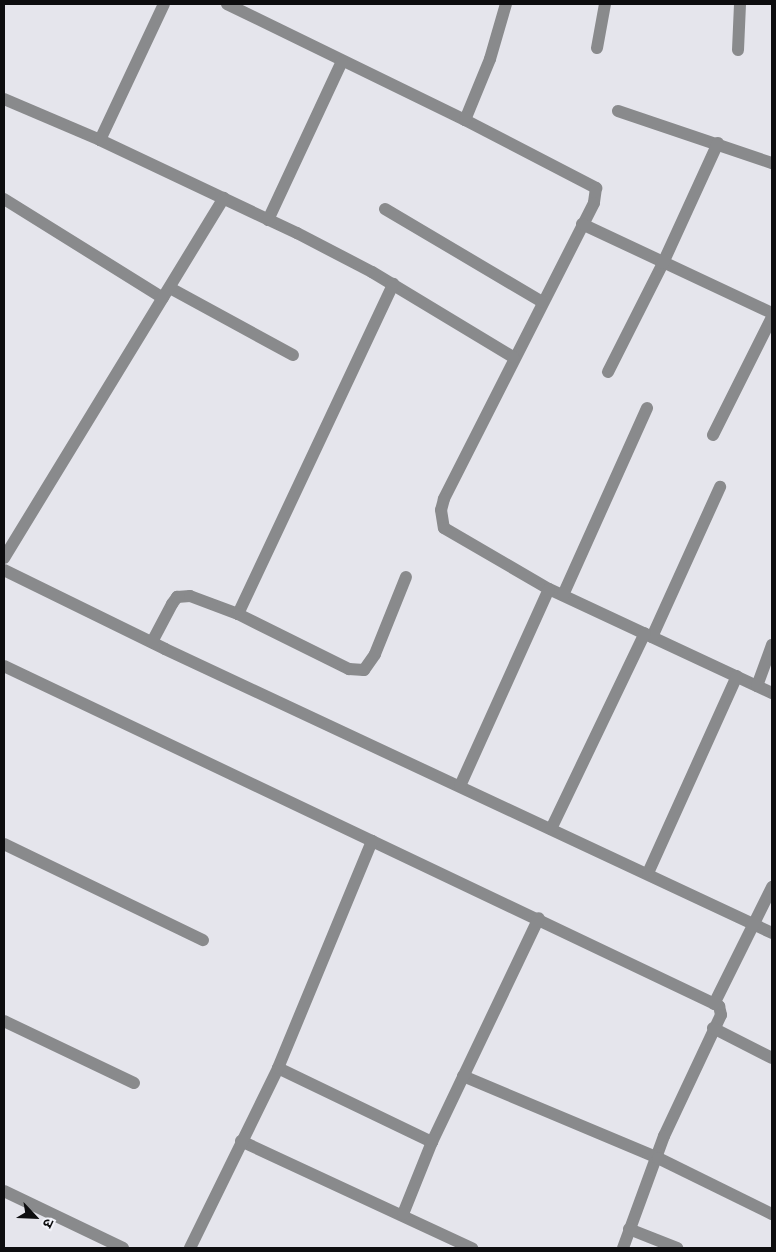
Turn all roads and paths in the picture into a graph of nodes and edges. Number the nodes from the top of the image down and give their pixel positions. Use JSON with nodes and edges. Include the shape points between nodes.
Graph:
{"nodes":[{"id":1,"x":164,"y":4,"type":"edge"},
{"id":2,"x":227,"y":4,"type":"edge"},
{"id":3,"x":506,"y":4,"type":"edge"},
{"id":4,"x":605,"y":4,"type":"edge"},
{"id":5,"x":740,"y":4,"type":"edge"},
{"id":6,"x":596,"y":48,"type":"dead end"},
{"id":7,"x":738,"y":50,"type":"dead end"},
{"id":8,"x":342,"y":61,"type":"junction"},
{"id":9,"x":4,"y":99,"type":"edge"},
{"id":10,"x":618,"y":110,"type":"dead end"},
{"id":11,"x":465,"y":120,"type":"junction"},
{"id":12,"x":100,"y":140,"type":"junction"},
{"id":13,"x":718,"y":143,"type":"junction"},
{"id":14,"x":772,"y":163,"type":"edge"},
{"id":15,"x":224,"y":198,"type":"junction"},
{"id":16,"x":4,"y":199,"type":"edge"},
{"id":17,"x":385,"y":209,"type":"dead end"},
{"id":18,"x":268,"y":220,"type":"junction"},
{"id":19,"x":582,"y":224,"type":"junction"},
{"id":20,"x":663,"y":263,"type":"junction"},
{"id":21,"x":393,"y":284,"type":"junction"},
{"id":22,"x":166,"y":293,"type":"junction"},
{"id":23,"x":542,"y":302,"type":"junction"},
{"id":24,"x":772,"y":313,"type":"edge"},
{"id":25,"x":772,"y":317,"type":"edge"},
{"id":26,"x":293,"y":355,"type":"dead end"},
{"id":27,"x":513,"y":357,"type":"junction"},
{"id":28,"x":608,"y":372,"type":"dead end"},
{"id":29,"x":647,"y":408,"type":"dead end"},
{"id":30,"x":713,"y":435,"type":"dead end"},
{"id":31,"x":720,"y":487,"type":"dead end"},
{"id":32,"x":4,"y":558,"type":"edge"},
{"id":33,"x":4,"y":570,"type":"edge"},
{"id":34,"x":406,"y":577,"type":"dead end"},
{"id":35,"x":549,"y":589,"type":"junction"},
{"id":36,"x":563,"y":595,"type":"junction"},
{"id":37,"x":238,"y":614,"type":"junction"},
{"id":38,"x":649,"y":635,"type":"junction"},
{"id":39,"x":152,"y":642,"type":"junction"},
{"id":40,"x":772,"y":645,"type":"edge"},
{"id":41,"x":4,"y":666,"type":"edge"},
{"id":42,"x":737,"y":676,"type":"junction"},
{"id":43,"x":758,"y":686,"type":"junction"},
{"id":44,"x":772,"y":693,"type":"edge"},
{"id":45,"x":460,"y":786,"type":"junction"},
{"id":46,"x":551,"y":829,"type":"junction"},
{"id":47,"x":372,"y":842,"type":"junction"},
{"id":48,"x":4,"y":844,"type":"edge"},
{"id":49,"x":648,"y":872,"type":"junction"},
{"id":50,"x":772,"y":887,"type":"edge"},
{"id":51,"x":539,"y":918,"type":"junction"},
{"id":52,"x":755,"y":924,"type":"junction"},
{"id":53,"x":772,"y":933,"type":"edge"},
{"id":54,"x":203,"y":940,"type":"dead end"},
{"id":55,"x":714,"y":1004,"type":"junction"},
{"id":56,"x":4,"y":1021,"type":"edge"},
{"id":57,"x":713,"y":1028,"type":"junction"},
{"id":58,"x":772,"y":1058,"type":"edge"},
{"id":59,"x":278,"y":1068,"type":"junction"},
{"id":60,"x":463,"y":1076,"type":"junction"},
{"id":61,"x":134,"y":1083,"type":"dead end"},
{"id":62,"x":242,"y":1141,"type":"junction"},
{"id":63,"x":432,"y":1142,"type":"junction"},
{"id":64,"x":658,"y":1158,"type":"junction"},
{"id":65,"x":4,"y":1191,"type":"edge"},
{"id":66,"x":403,"y":1214,"type":"junction"},
{"id":67,"x":772,"y":1214,"type":"edge"},
{"id":68,"x":629,"y":1229,"type":"junction"},
{"id":69,"x":123,"y":1248,"type":"edge"},
{"id":70,"x":190,"y":1248,"type":"edge"},
{"id":71,"x":472,"y":1248,"type":"edge"},
{"id":72,"x":622,"y":1248,"type":"edge"},
{"id":73,"x":677,"y":1248,"type":"edge"}],
"edges":[{"from":1,"to":12,"type":"street"},
{"from":2,"to":8,"type":"street"},
{"from":3,"to":11,"type":"street","via":[[492,52]]},
{"from":4,"to":6,"type":"street"},
{"from":5,"to":7,"type":"street"},
{"from":8,"to":11,"type":"street"},
{"from":8,"to":18,"type":"street"},
{"from":9,"to":12,"type":"street"},
{"from":10,"to":13,"type":"street"},
{"from":11,"to":19,"type":"street","via":[[596,188],[598,193]]},
{"from":12,"to":15,"type":"street"},
{"from":13,"to":14,"type":"street"},
{"from":13,"to":20,"type":"street"},
{"from":15,"to":18,"type":"street"},
{"from":15,"to":22,"type":"street"},
{"from":16,"to":22,"type":"street"},
{"from":17,"to":23,"type":"street"},
{"from":18,"to":21,"type":"street"},
{"from":19,"to":20,"type":"street"},
{"from":19,"to":23,"type":"street"},
{"from":20,"to":24,"type":"street"},
{"from":20,"to":28,"type":"street"},
{"from":21,"to":27,"type":"street"},
{"from":21,"to":37,"type":"street"},
{"from":22,"to":26,"type":"street"},
{"from":22,"to":32,"type":"street"},
{"from":23,"to":27,"type":"street"},
{"from":25,"to":30,"type":"street"},
{"from":27,"to":35,"type":"street","via":[[444,499],[442,519],[444,528],[451,534]]},
{"from":29,"to":36,"type":"street"},
{"from":31,"to":38,"type":"street"},
{"from":33,"to":39,"type":"street"},
{"from":34,"to":37,"type":"street","via":[[375,654],[364,670],[349,669]]},
{"from":35,"to":36,"type":"street"},
{"from":35,"to":45,"type":"street"},
{"from":36,"to":38,"type":"street"},
{"from":37,"to":39,"type":"street","via":[[182,596],[172,604]]},
{"from":38,"to":42,"type":"street"},
{"from":38,"to":46,"type":"street"},
{"from":39,"to":45,"type":"street"},
{"from":40,"to":43,"type":"street"},
{"from":41,"to":47,"type":"street"},
{"from":42,"to":43,"type":"street"},
{"from":42,"to":49,"type":"street"},
{"from":43,"to":44,"type":"street"},
{"from":45,"to":46,"type":"street"},
{"from":46,"to":49,"type":"street"},
{"from":47,"to":51,"type":"street"},
{"from":47,"to":59,"type":"street"},
{"from":48,"to":54,"type":"street"},
{"from":49,"to":52,"type":"street"},
{"from":50,"to":52,"type":"street"},
{"from":51,"to":55,"type":"street"},
{"from":51,"to":60,"type":"street"},
{"from":52,"to":53,"type":"street"},
{"from":52,"to":55,"type":"street"},
{"from":55,"to":57,"type":"street","via":[[722,1011]]},
{"from":56,"to":61,"type":"street"},
{"from":57,"to":58,"type":"street"},
{"from":57,"to":64,"type":"street"},
{"from":59,"to":62,"type":"street"},
{"from":59,"to":63,"type":"street"},
{"from":60,"to":63,"type":"street"},
{"from":60,"to":64,"type":"street"},
{"from":62,"to":66,"type":"street"},
{"from":62,"to":70,"type":"street"},
{"from":63,"to":66,"type":"street"},
{"from":64,"to":67,"type":"street"},
{"from":64,"to":68,"type":"street"},
{"from":65,"to":69,"type":"street"},
{"from":66,"to":71,"type":"street"},
{"from":68,"to":72,"type":"street"},
{"from":68,"to":73,"type":"street"}]}
